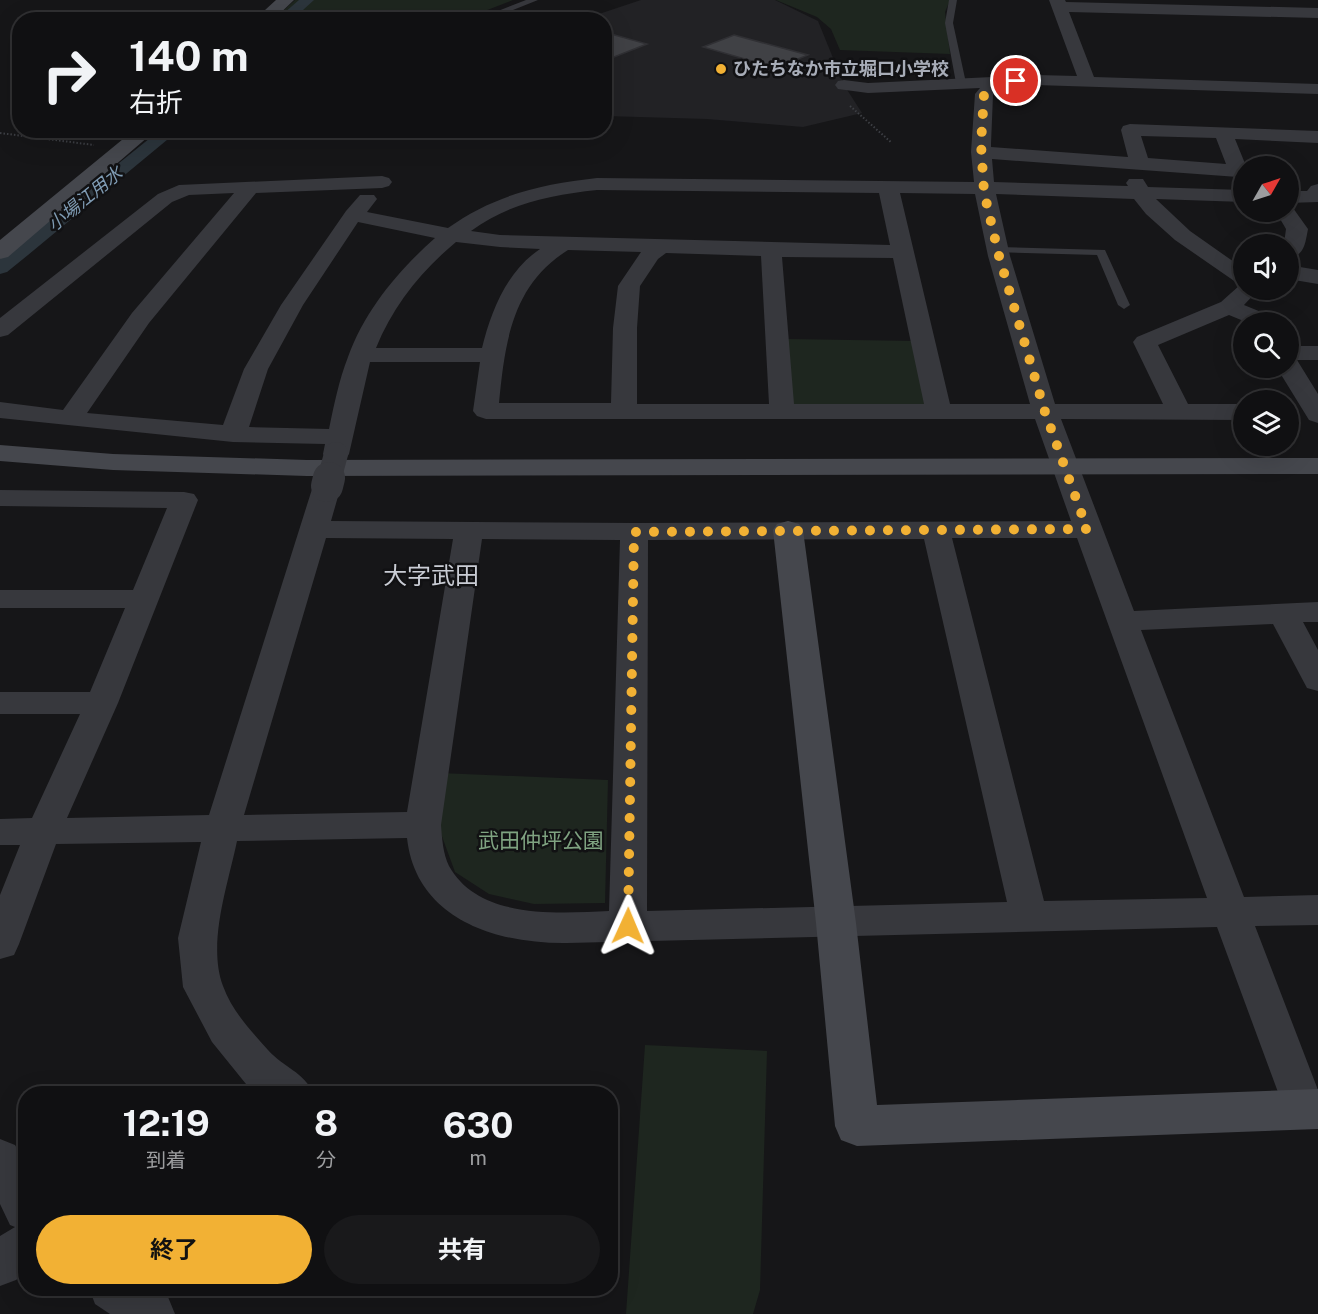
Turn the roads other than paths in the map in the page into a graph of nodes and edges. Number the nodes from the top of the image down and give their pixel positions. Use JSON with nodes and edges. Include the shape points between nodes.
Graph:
{"nodes":[{"id":1,"x":286,"y":0,"type":"edge"},
{"id":2,"x":534,"y":0,"type":"edge"},
{"id":3,"x":953,"y":0,"type":"edge"},
{"id":4,"x":1305,"y":0,"type":"edge"},
{"id":5,"x":1059,"y":3,"type":"edge"},
{"id":6,"x":272,"y":12,"type":"edge"},
{"id":7,"x":501,"y":12,"type":"edge"},
{"id":8,"x":1317,"y":15,"type":"edge"},
{"id":9,"x":1087,"y":80,"type":"junction"},
{"id":10,"x":996,"y":82,"type":"junction"},
{"id":11,"x":962,"y":83,"type":"junction"},
{"id":12,"x":844,"y":86,"type":"dead end"},
{"id":13,"x":1318,"y":89,"type":"edge"},
{"id":14,"x":1223,"y":133,"type":"junction"},
{"id":15,"x":1318,"y":137,"type":"edge"},
{"id":16,"x":136,"y":138,"type":"edge"},
{"id":17,"x":981,"y":152,"type":"junction"},
{"id":18,"x":1135,"y":162,"type":"junction"},
{"id":19,"x":250,"y":187,"type":"junction"},
{"id":20,"x":888,"y":187,"type":"junction"},
{"id":21,"x":984,"y":188,"type":"junction"},
{"id":22,"x":1141,"y":194,"type":"junction"},
{"id":23,"x":1316,"y":195,"type":"edge"},
{"id":24,"x":1233,"y":196,"type":"edge"},
{"id":25,"x":1299,"y":196,"type":"edge"},
{"id":26,"x":353,"y":215,"type":"junction"},
{"id":27,"x":450,"y":235,"type":"junction"},
{"id":28,"x":562,"y":244,"type":"junction"},
{"id":29,"x":662,"y":246,"type":"junction"},
{"id":30,"x":771,"y":250,"type":"junction"},
{"id":31,"x":997,"y":250,"type":"junction"},
{"id":32,"x":0,"y":252,"type":"edge"},
{"id":33,"x":903,"y":252,"type":"junction"},
{"id":34,"x":1233,"y":271,"type":"edge"},
{"id":35,"x":1299,"y":274,"type":"edge"},
{"id":36,"x":1318,"y":277,"type":"edge"},
{"id":37,"x":1236,"y":300,"type":"edge"},
{"id":38,"x":1124,"y":305,"type":"dead end"},
{"id":39,"x":1229,"y":307,"type":"junction"},
{"id":40,"x":1241,"y":312,"type":"edge"},
{"id":41,"x":0,"y":330,"type":"edge"},
{"id":42,"x":1299,"y":353,"type":"edge"},
{"id":43,"x":1318,"y":353,"type":"edge"},
{"id":44,"x":361,"y":355,"type":"junction"},
{"id":45,"x":491,"y":355,"type":"junction"},
{"id":46,"x":1296,"y":378,"type":"edge"},
{"id":47,"x":0,"y":410,"type":"edge"},
{"id":48,"x":782,"y":411,"type":"junction"},
{"id":49,"x":624,"y":412,"type":"junction"},
{"id":50,"x":1045,"y":412,"type":"junction"},
{"id":51,"x":1179,"y":412,"type":"junction"},
{"id":52,"x":1233,"y":412,"type":"edge"},
{"id":53,"x":939,"y":413,"type":"junction"},
{"id":54,"x":1299,"y":413,"type":"edge"},
{"id":55,"x":1318,"y":413,"type":"edge"},
{"id":56,"x":70,"y":419,"type":"junction"},
{"id":57,"x":233,"y":434,"type":"junction"},
{"id":58,"x":338,"y":445,"type":"junction"},
{"id":59,"x":0,"y":453,"type":"edge"},
{"id":60,"x":1318,"y":466,"type":"edge"},
{"id":61,"x":1064,"y":467,"type":"junction"},
{"id":62,"x":0,"y":498,"type":"edge"},
{"id":63,"x":1087,"y":529,"type":"junction"},
{"id":64,"x":315,"y":530,"type":"junction"},
{"id":65,"x":788,"y":530,"type":"junction"},
{"id":66,"x":469,"y":531,"type":"junction"},
{"id":67,"x":936,"y":531,"type":"junction"},
{"id":68,"x":634,"y":532,"type":"junction"},
{"id":69,"x":0,"y":599,"type":"edge"},
{"id":70,"x":143,"y":599,"type":"junction"},
{"id":71,"x":1318,"y":612,"type":"edge"},
{"id":72,"x":1283,"y":614,"type":"junction"},
{"id":73,"x":1121,"y":621,"type":"junction"},
{"id":74,"x":1318,"y":680,"type":"edge"},
{"id":75,"x":0,"y":703,"type":"edge"},
{"id":76,"x":102,"y":703,"type":"junction"},
{"id":77,"x":423,"y":825,"type":"junction"},
{"id":78,"x":222,"y":830,"type":"junction"},
{"id":79,"x":0,"y":832,"type":"edge"},
{"id":80,"x":43,"y":832,"type":"junction"},
{"id":81,"x":1318,"y":910,"type":"edge"},
{"id":82,"x":1230,"y":913,"type":"junction"},
{"id":83,"x":1029,"y":916,"type":"junction"},
{"id":84,"x":836,"y":923,"type":"junction"},
{"id":85,"x":628,"y":926,"type":"junction"},
{"id":86,"x":0,"y":944,"type":"edge"},
{"id":87,"x":282,"y":1086,"type":"edge"},
{"id":88,"x":1311,"y":1109,"type":"edge"},
{"id":89,"x":0,"y":1159,"type":"edge"},
{"id":90,"x":18,"y":1194,"type":"edge"},
{"id":91,"x":18,"y":1250,"type":"edge"},
{"id":92,"x":0,"y":1264,"type":"edge"},
{"id":93,"x":123,"y":1296,"type":"edge"},
{"id":94,"x":151,"y":1314,"type":"edge"}],
"edges":[{"from":1,"to":6,"type":"street"},
{"from":2,"to":7,"type":"lane"},
{"from":3,"to":11,"type":"lane","via":[[949,23]]},
{"from":4,"to":8,"type":"street"},
{"from":5,"to":8,"type":"street"},
{"from":5,"to":9,"type":"street"},
{"from":9,"to":10,"type":"street"},
{"from":9,"to":13,"type":"street"},
{"from":10,"to":11,"type":"street"},
{"from":10,"to":17,"type":"street","via":[[984,94]]},
{"from":11,"to":12,"type":"street"},
{"from":14,"to":15,"type":"street"},
{"from":14,"to":18,"type":"street","via":[[1130,130]]},
{"from":14,"to":18,"type":"street","via":[[1238,171]]},
{"from":16,"to":32,"type":"street"},
{"from":17,"to":18,"type":"street"},
{"from":17,"to":21,"type":"street"},
{"from":18,"to":22,"type":"street"},
{"from":19,"to":26,"type":"street","via":[[382,182]]},
{"from":19,"to":41,"type":"street","via":[[186,189],[165,198]]},
{"from":19,"to":56,"type":"street","via":[[140,318]]},
{"from":20,"to":21,"type":"street"},
{"from":20,"to":27,"type":"street","via":[[567,187],[520,197]]},
{"from":20,"to":33,"type":"street"},
{"from":21,"to":22,"type":"street"},
{"from":21,"to":31,"type":"street"},
{"from":22,"to":24,"type":"street"},
{"from":22,"to":34,"type":"street","via":[[1149,207],[1180,233]]},
{"from":23,"to":25,"type":"street"},
{"from":26,"to":27,"type":"street"},
{"from":26,"to":57,"type":"street","via":[[292,304],[256,369]]},
{"from":27,"to":28,"type":"street"},
{"from":27,"to":44,"type":"street","via":[[387,305]]},
{"from":28,"to":29,"type":"street"},
{"from":28,"to":45,"type":"street","via":[[536,262],[517,287],[504,311]]},
{"from":29,"to":30,"type":"street"},
{"from":29,"to":49,"type":"street","via":[[650,255],[630,286]]},
{"from":30,"to":33,"type":"street"},
{"from":30,"to":48,"type":"street"},
{"from":31,"to":38,"type":"lane","via":[[1101,252]]},
{"from":31,"to":50,"type":"street"},
{"from":33,"to":53,"type":"street"},
{"from":35,"to":36,"type":"street"},
{"from":37,"to":39,"type":"street"},
{"from":39,"to":40,"type":"street"},
{"from":39,"to":51,"type":"street","via":[[1145,342]]},
{"from":42,"to":43,"type":"street"},
{"from":44,"to":45,"type":"street"},
{"from":44,"to":58,"type":"street"},
{"from":45,"to":49,"type":"street","via":[[486,411]]},
{"from":46,"to":55,"type":"street"},
{"from":47,"to":56,"type":"street"},
{"from":48,"to":49,"type":"street"},
{"from":48,"to":53,"type":"street"},
{"from":50,"to":51,"type":"street"},
{"from":50,"to":53,"type":"street"},
{"from":50,"to":61,"type":"street"},
{"from":51,"to":52,"type":"street"},
{"from":54,"to":55,"type":"street"},
{"from":56,"to":57,"type":"street"},
{"from":57,"to":58,"type":"street"},
{"from":58,"to":64,"type":"street","bridge":true},
{"from":59,"to":61,"type":"street","via":[[113,462],[307,468]]},
{"from":60,"to":61,"type":"street"},
{"from":61,"to":63,"type":"street"},
{"from":62,"to":70,"type":"street","via":[[184,500]]},
{"from":63,"to":67,"type":"street"},
{"from":63,"to":73,"type":"street"},
{"from":64,"to":66,"type":"street"},
{"from":64,"to":78,"type":"street"},
{"from":65,"to":67,"type":"street"},
{"from":65,"to":68,"type":"street"},
{"from":65,"to":84,"type":"street"},
{"from":66,"to":68,"type":"street"},
{"from":66,"to":77,"type":"street"},
{"from":67,"to":83,"type":"street"},
{"from":68,"to":85,"type":"street"},
{"from":69,"to":70,"type":"street"},
{"from":70,"to":76,"type":"street"},
{"from":71,"to":72,"type":"street"},
{"from":72,"to":73,"type":"street"},
{"from":72,"to":74,"type":"street"},
{"from":73,"to":82,"type":"street"},
{"from":75,"to":76,"type":"street"},
{"from":76,"to":80,"type":"street"},
{"from":77,"to":78,"type":"street"},
{"from":77,"to":85,"type":"street","via":[[426,852],[436,875],[456,898],[489,916],[530,927]]},
{"from":78,"to":80,"type":"street"},
{"from":78,"to":87,"type":"street","via":[[197,938],[203,987],[226,1030],[261,1071]]},
{"from":79,"to":80,"type":"street"},
{"from":80,"to":86,"type":"street"},
{"from":81,"to":82,"type":"street"},
{"from":82,"to":83,"type":"street"},
{"from":82,"to":88,"type":"street"},
{"from":83,"to":84,"type":"street"},
{"from":84,"to":85,"type":"street"},
{"from":84,"to":88,"type":"street","via":[[857,1126]]},
{"from":89,"to":90,"type":"street"},
{"from":91,"to":92,"type":"street"},
{"from":93,"to":94,"type":"street"}]}
